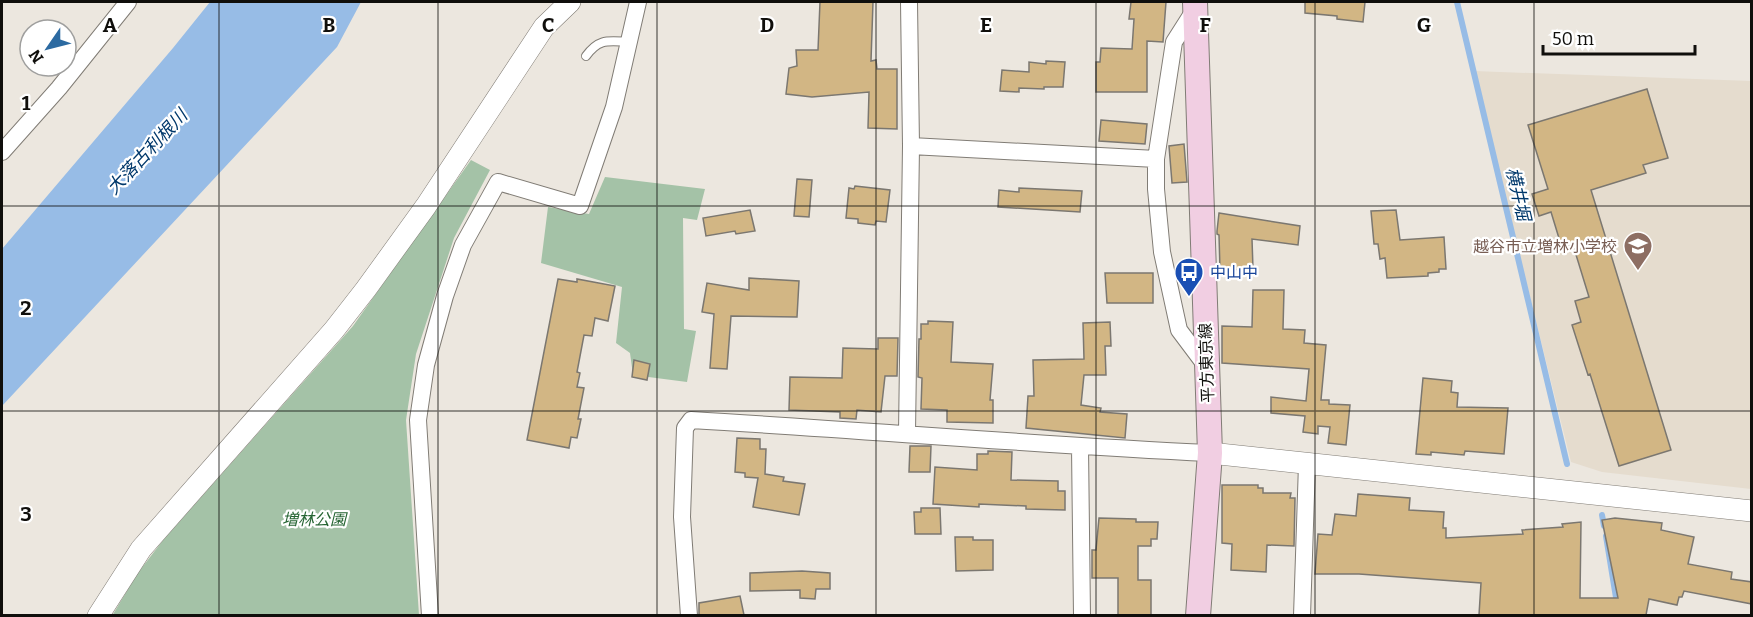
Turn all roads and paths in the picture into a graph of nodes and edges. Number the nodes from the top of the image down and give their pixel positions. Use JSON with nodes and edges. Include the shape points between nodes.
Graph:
{"nodes":[{"id":1,"x":128,"y":2,"type":"edge"},
{"id":2,"x":570,"y":2,"type":"edge"},
{"id":3,"x":638,"y":2,"type":"edge"},
{"id":4,"x":909,"y":2,"type":"edge"},
{"id":5,"x":1195,"y":5,"type":"edge"},
{"id":6,"x":629,"y":42,"type":"junction"},
{"id":7,"x":586,"y":56,"type":"dead end"},
{"id":8,"x":911,"y":146,"type":"junction"},
{"id":9,"x":2,"y":152,"type":"edge"},
{"id":10,"x":1156,"y":159,"type":"junction"},
{"id":11,"x":1206,"y":366,"type":"junction"},
{"id":12,"x":907,"y":433,"type":"junction"},
{"id":13,"x":1080,"y":447,"type":"junction"},
{"id":14,"x":1209,"y":453,"type":"junction"},
{"id":15,"x":1308,"y":464,"type":"junction"},
{"id":16,"x":1752,"y":511,"type":"edge"},
{"id":17,"x":98,"y":615,"type":"edge"},
{"id":18,"x":430,"y":615,"type":"edge"},
{"id":19,"x":689,"y":615,"type":"edge"},
{"id":20,"x":1082,"y":615,"type":"edge"},
{"id":21,"x":1198,"y":615,"type":"edge"},
{"id":22,"x":1302,"y":615,"type":"edge"}],
"edges":[{"from":1,"to":9,"type":"street"},
{"from":2,"to":17,"type":"street","via":[[544,27],[366,290],[141,549]]},
{"from":3,"to":6,"type":"street"},
{"from":4,"to":8,"type":"street"},
{"from":5,"to":10,"type":"street","via":[[1174,42]]},
{"from":5,"to":11,"type":"main road","name":"平方東京線"},
{"from":6,"to":7,"type":"lane","via":[[605,41],[594,45]]},
{"from":6,"to":18,"type":"street","via":[[614,107],[580,206],[498,182],[462,245],[426,365],[418,420]]},
{"from":8,"to":10,"type":"street"},
{"from":8,"to":12,"type":"street"},
{"from":10,"to":11,"type":"street","via":[[1162,252],[1179,330]]},
{"from":11,"to":14,"type":"main road","name":"平方東京線"},
{"from":12,"to":13,"type":"street"},
{"from":12,"to":19,"type":"street","via":[[691,420],[685,428],[682,517]]},
{"from":13,"to":14,"type":"street"},
{"from":13,"to":20,"type":"street"},
{"from":14,"to":15,"type":"street"},
{"from":14,"to":21,"type":"main road","name":"平方東京線"},
{"from":15,"to":16,"type":"street"},
{"from":15,"to":22,"type":"street"}]}
